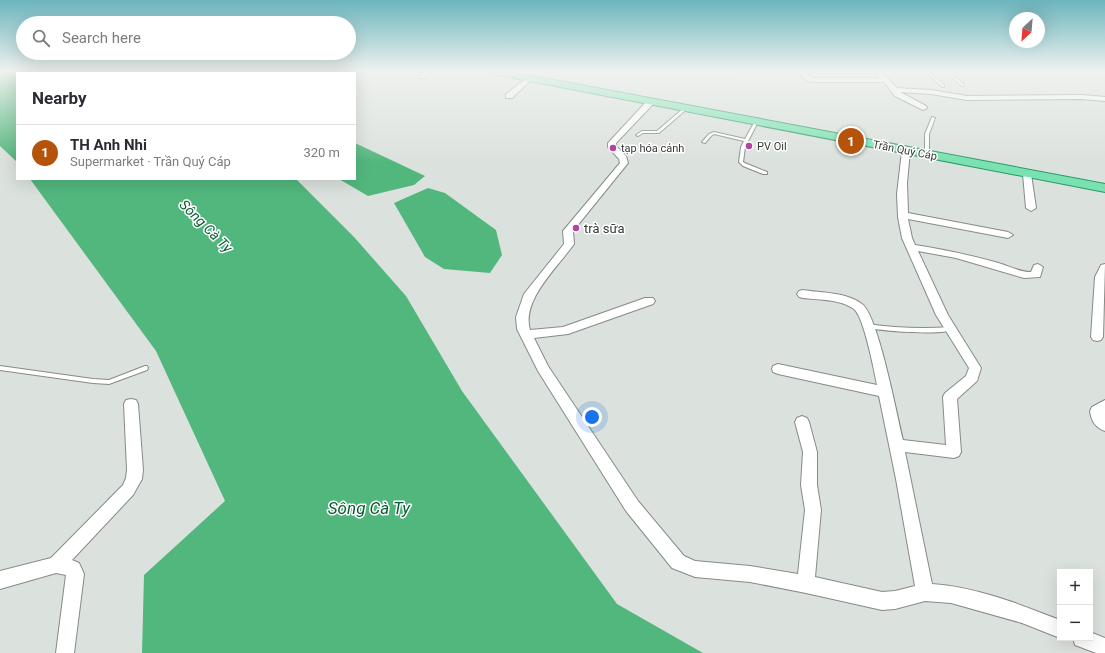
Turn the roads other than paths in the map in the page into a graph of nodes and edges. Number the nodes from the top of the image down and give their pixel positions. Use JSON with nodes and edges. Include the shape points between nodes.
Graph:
{"nodes":[{"id":1,"x":911,"y":101,"type":"edge"},
{"id":2,"x":651,"y":102,"type":"joint"},
{"id":3,"x":686,"y":108,"type":"junction"},
{"id":4,"x":923,"y":108,"type":"dead end"},
{"id":5,"x":933,"y":118,"type":"dead end"},
{"id":6,"x":756,"y":122,"type":"junction"},
{"id":7,"x":638,"y":135,"type":"dead end"},
{"id":8,"x":746,"y":140,"type":"junction"},
{"id":9,"x":704,"y":142,"type":"dead end"},
{"id":10,"x":906,"y":150,"type":"junction"},
{"id":11,"x":927,"y":155,"type":"junction"},
{"id":12,"x":765,"y":173,"type":"dead end"},
{"id":13,"x":1027,"y":174,"type":"junction"},
{"id":14,"x":1105,"y":188,"type":"edge"},
{"id":15,"x":1031,"y":208,"type":"dead end"},
{"id":16,"x":904,"y":215,"type":"junction"},
{"id":17,"x":1008,"y":235,"type":"dead end"},
{"id":18,"x":911,"y":247,"type":"junction"},
{"id":19,"x":1038,"y":267,"type":"dead end"},
{"id":20,"x":1105,"y":267,"type":"edge"},
{"id":21,"x":803,"y":294,"type":"dead end"},
{"id":22,"x":649,"y":301,"type":"dead end"},
{"id":23,"x":868,"y":326,"type":"junction"},
{"id":24,"x":951,"y":329,"type":"junction"},
{"id":25,"x":526,"y":335,"type":"junction"},
{"id":26,"x":1098,"y":337,"type":"dead end"},
{"id":27,"x":0,"y":368,"type":"edge"},
{"id":28,"x":145,"y":368,"type":"dead end"},
{"id":29,"x":778,"y":369,"type":"dead end"},
{"id":30,"x":885,"y":392,"type":"junction"},
{"id":31,"x":131,"y":404,"type":"dead end"},
{"id":32,"x":1105,"y":405,"type":"edge"},
{"id":33,"x":802,"y":422,"type":"dead end"},
{"id":34,"x":1105,"y":425,"type":"edge"},
{"id":35,"x":897,"y":445,"type":"junction"},
{"id":36,"x":56,"y":565,"type":"junction"},
{"id":37,"x":0,"y":580,"type":"edge"},
{"id":38,"x":806,"y":584,"type":"junction"},
{"id":39,"x":924,"y":592,"type":"junction"},
{"id":40,"x":1057,"y":628,"type":"edge"},
{"id":41,"x":1090,"y":641,"type":"edge"},
{"id":42,"x":1105,"y":647,"type":"edge"},
{"id":43,"x":65,"y":653,"type":"edge"}],
"edges":[{"from":1,"to":4,"type":"street"},
{"from":2,"to":3,"type":"main road","name":"Trần Quý Cáp"},
{"from":2,"to":25,"type":"street","via":[[612,143],[612,147],[623,158],[624,163],[570,228],[568,244],[530,294],[522,317]]},
{"from":3,"to":6,"type":"main road","name":"Trần Quý Cáp"},
{"from":3,"to":7,"type":"lane","via":[[660,131],[642,132]]},
{"from":5,"to":11,"type":"lane","via":[[927,134]]},
{"from":6,"to":8,"type":"lane"},
{"from":6,"to":10,"type":"main road","name":"Trần Quý Cáp"},
{"from":8,"to":9,"type":"lane","via":[[714,133]]},
{"from":8,"to":12,"type":"lane","via":[[741,162]]},
{"from":10,"to":11,"type":"main road","name":"Trần Quý Cáp"},
{"from":10,"to":16,"type":"street","via":[[901,177]]},
{"from":11,"to":13,"type":"main road","name":"Trần Quý Cáp"},
{"from":13,"to":14,"type":"main road","name":"Trần Quý Cáp"},
{"from":13,"to":15,"type":"street"},
{"from":16,"to":17,"type":"street"},
{"from":16,"to":18,"type":"street","via":[[904,226]]},
{"from":18,"to":19,"type":"street","via":[[977,259],[1024,275],[1036,275]]},
{"from":18,"to":24,"type":"street"},
{"from":20,"to":26,"type":"street","via":[[1100,277]]},
{"from":21,"to":23,"type":"street","via":[[857,305],[863,311]]},
{"from":22,"to":25,"type":"street","via":[[564,331]]},
{"from":23,"to":24,"type":"lane","via":[[917,331]]},
{"from":23,"to":30,"type":"street"},
{"from":24,"to":35,"type":"street","via":[[975,368],[972,378],[950,397],[954,452]]},
{"from":25,"to":38,"type":"street","via":[[543,368],[632,506],[678,562],[695,569],[750,574]]},
{"from":27,"to":28,"type":"lane","via":[[109,382]]},
{"from":29,"to":30,"type":"street"},
{"from":30,"to":35,"type":"street"},
{"from":31,"to":36,"type":"street","via":[[134,479],[118,502]]},
{"from":32,"to":34,"type":"street","via":[[1097,411],[1098,418]]},
{"from":33,"to":38,"type":"street","via":[[810,452],[809,485],[813,510]]},
{"from":35,"to":39,"type":"street"},
{"from":36,"to":37,"type":"street"},
{"from":36,"to":43,"type":"street","via":[[70,566],[76,574]]},
{"from":38,"to":39,"type":"street","via":[[882,601]]},
{"from":39,"to":40,"type":"street","via":[[951,594],[1022,614]]},
{"from":41,"to":42,"type":"street"}]}
